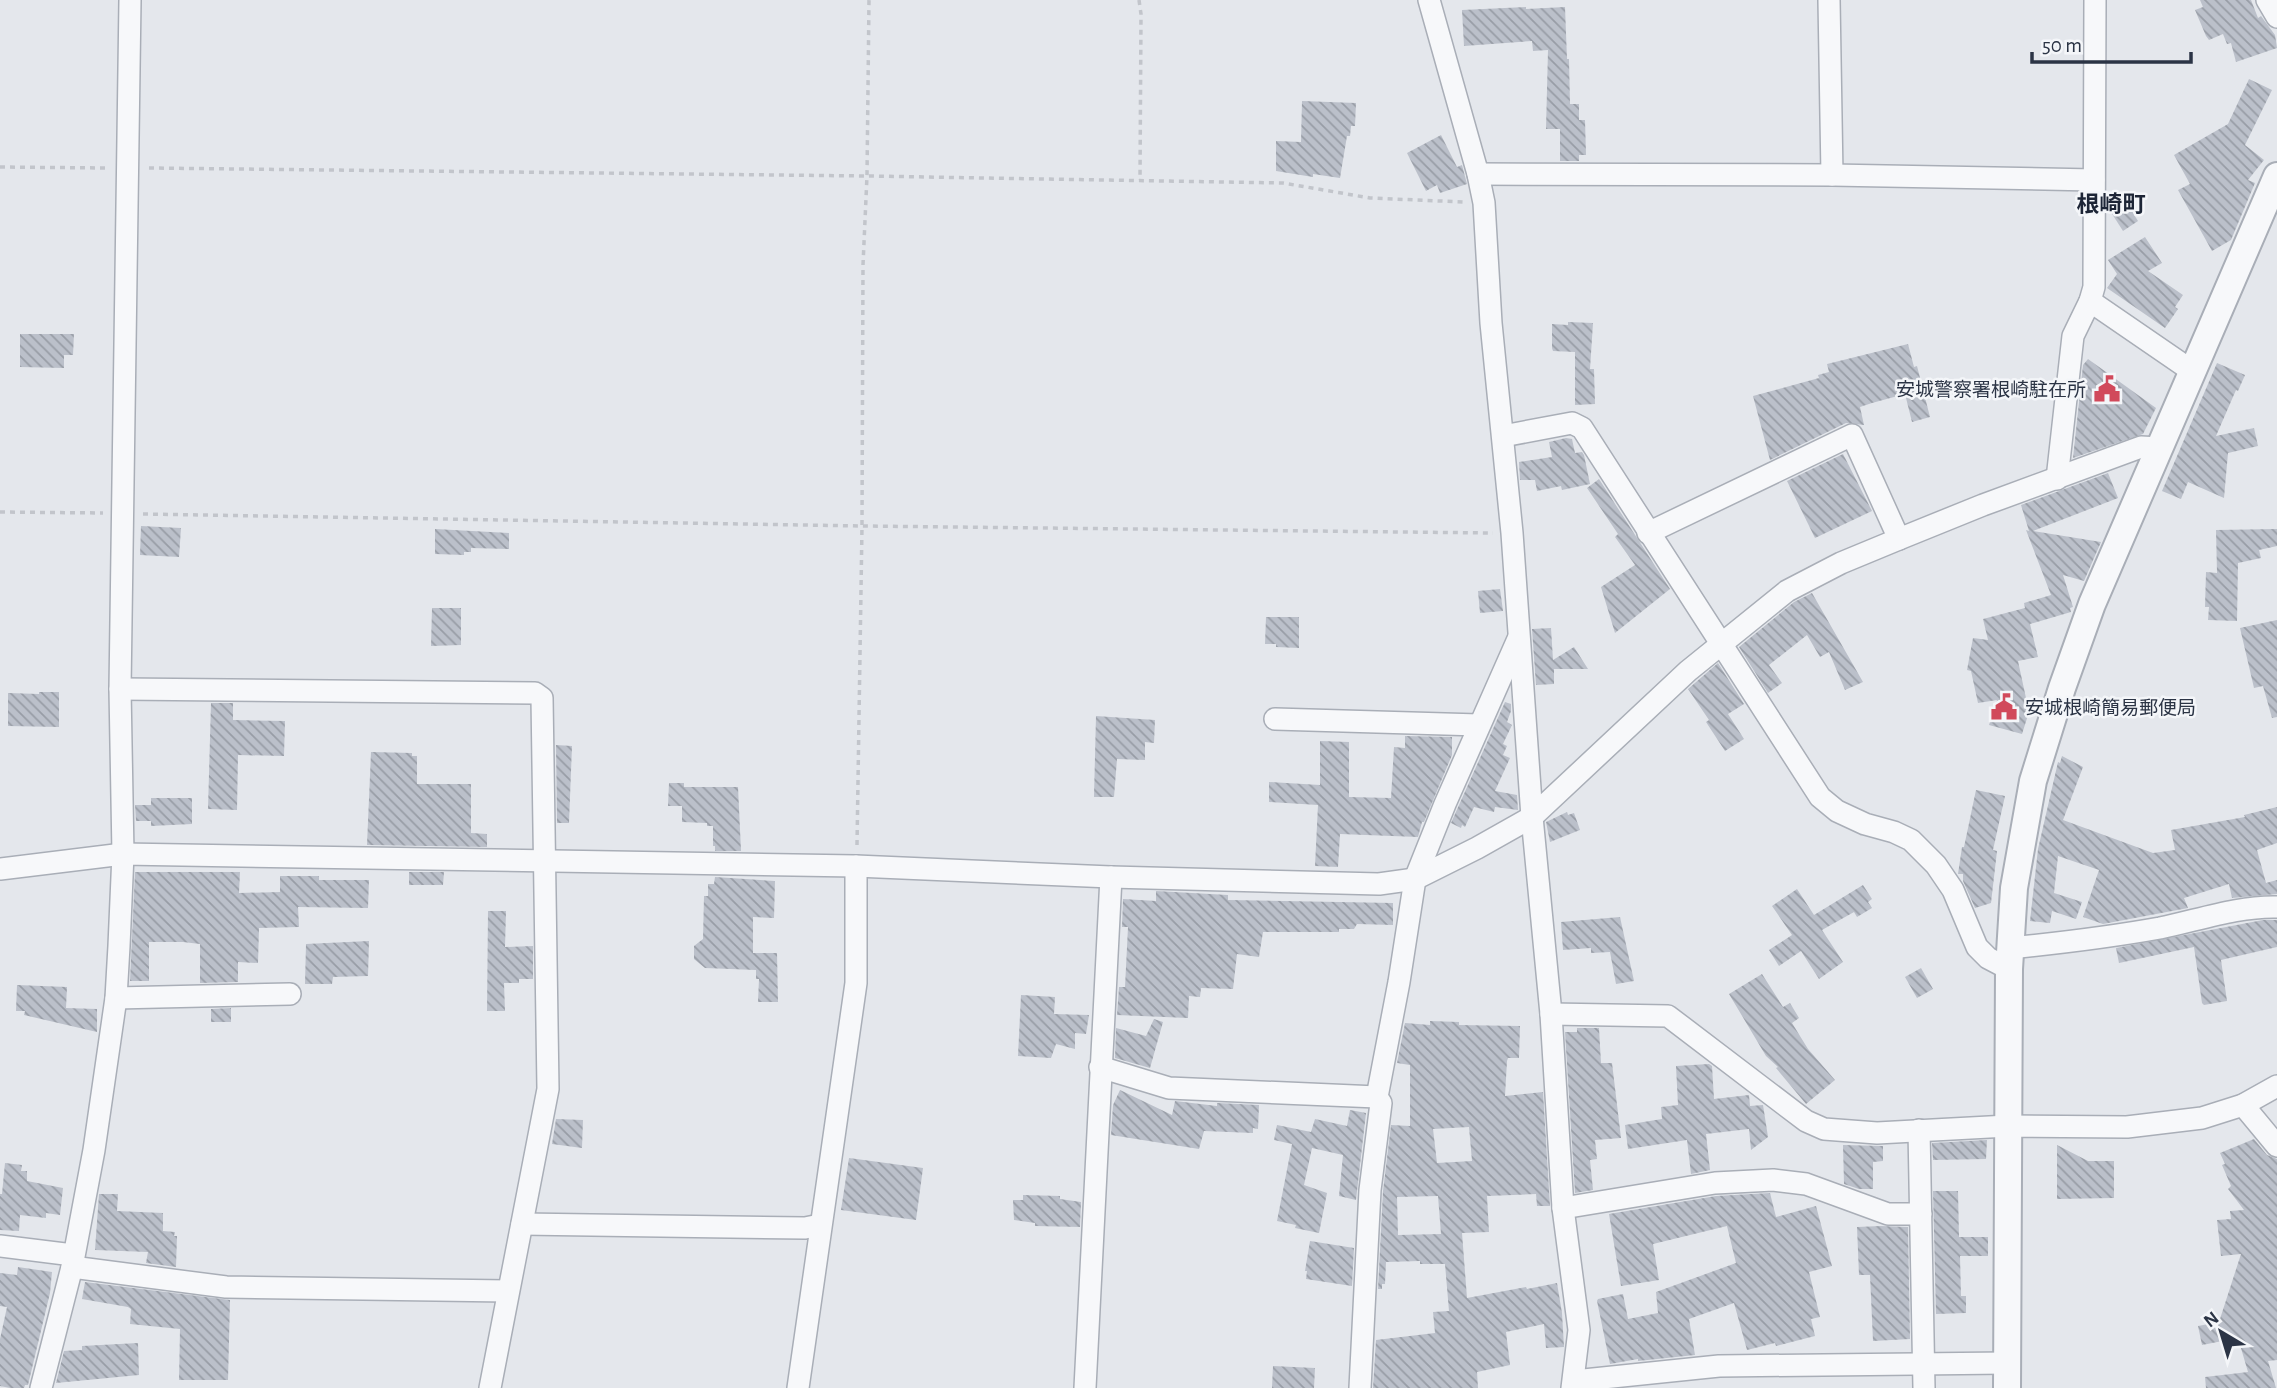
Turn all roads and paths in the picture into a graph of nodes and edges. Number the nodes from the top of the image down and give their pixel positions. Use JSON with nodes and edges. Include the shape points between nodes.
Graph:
{"nodes":[{"id":1,"x":130,"y":0,"type":"edge"},
{"id":2,"x":869,"y":0,"type":"edge"},
{"id":3,"x":1139,"y":0,"type":"edge"},
{"id":4,"x":1429,"y":0,"type":"edge"},
{"id":5,"x":1829,"y":0,"type":"edge"},
{"id":6,"x":2095,"y":0,"type":"edge"},
{"id":7,"x":2267,"y":0,"type":"edge"},
{"id":8,"x":2277,"y":17,"type":"edge"},
{"id":9,"x":0,"y":167,"type":"edge"},
{"id":10,"x":126,"y":168,"type":"junction"},
{"id":11,"x":1478,"y":174,"type":"junction"},
{"id":12,"x":1832,"y":175,"type":"junction"},
{"id":13,"x":867,"y":176,"type":"junction"},
{"id":14,"x":2277,"y":176,"type":"edge"},
{"id":15,"x":1140,"y":180,"type":"junction"},
{"id":16,"x":2094,"y":180,"type":"junction"},
{"id":17,"x":1484,"y":203,"type":"junction"},
{"id":18,"x":2090,"y":301,"type":"junction"},
{"id":19,"x":2192,"y":371,"type":"junction"},
{"id":20,"x":1503,"y":436,"type":"junction"},
{"id":21,"x":2159,"y":448,"type":"junction"},
{"id":22,"x":2057,"y":479,"type":"junction"},
{"id":23,"x":0,"y":512,"type":"edge"},
{"id":24,"x":123,"y":514,"type":"junction"},
{"id":25,"x":862,"y":526,"type":"junction"},
{"id":26,"x":1512,"y":533,"type":"junction"},
{"id":27,"x":1648,"y":533,"type":"junction"},
{"id":28,"x":1899,"y":539,"type":"junction"},
{"id":29,"x":1519,"y":638,"type":"junction"},
{"id":30,"x":1719,"y":644,"type":"junction"},
{"id":31,"x":120,"y":689,"type":"junction"},
{"id":32,"x":1275,"y":719,"type":"dead end"},
{"id":33,"x":1479,"y":725,"type":"junction"},
{"id":34,"x":1532,"y":817,"type":"junction"},
{"id":35,"x":123,"y":854,"type":"junction"},
{"id":36,"x":546,"y":863,"type":"junction"},
{"id":37,"x":856,"y":866,"type":"junction"},
{"id":38,"x":0,"y":869,"type":"edge"},
{"id":39,"x":1111,"y":877,"type":"junction"},
{"id":40,"x":1415,"y":879,"type":"junction"},
{"id":41,"x":2277,"y":908,"type":"edge"},
{"id":42,"x":2009,"y":958,"type":"junction"},
{"id":43,"x":290,"y":994,"type":"dead end"},
{"id":44,"x":116,"y":998,"type":"junction"},
{"id":45,"x":1551,"y":1014,"type":"junction"},
{"id":46,"x":1100,"y":1066,"type":"junction"},
{"id":47,"x":2277,"y":1086,"type":"edge"},
{"id":48,"x":1377,"y":1097,"type":"junction"},
{"id":49,"x":2244,"y":1105,"type":"junction"},
{"id":50,"x":2008,"y":1126,"type":"junction"},
{"id":51,"x":1919,"y":1130,"type":"junction"},
{"id":52,"x":2277,"y":1146,"type":"edge"},
{"id":53,"x":1563,"y":1208,"type":"junction"},
{"id":54,"x":1921,"y":1213,"type":"junction"},
{"id":55,"x":522,"y":1224,"type":"junction"},
{"id":56,"x":820,"y":1225,"type":"junction"},
{"id":57,"x":0,"y":1246,"type":"edge"},
{"id":58,"x":73,"y":1261,"type":"junction"},
{"id":59,"x":508,"y":1292,"type":"junction"},
{"id":60,"x":1923,"y":1363,"type":"junction"},
{"id":61,"x":2007,"y":1376,"type":"edge"},
{"id":62,"x":1573,"y":1384,"type":"edge"},
{"id":63,"x":41,"y":1388,"type":"edge"},
{"id":64,"x":490,"y":1388,"type":"edge"},
{"id":65,"x":798,"y":1388,"type":"edge"},
{"id":66,"x":1085,"y":1388,"type":"edge"},
{"id":67,"x":1360,"y":1388,"type":"edge"},
{"id":68,"x":1924,"y":1388,"type":"edge"}],
"edges":[{"from":1,"to":10,"type":"street"},
{"from":2,"to":13,"type":"path"},
{"from":3,"to":15,"type":"path"},
{"from":4,"to":11,"type":"street"},
{"from":5,"to":12,"type":"street"},
{"from":6,"to":16,"type":"street"},
{"from":7,"to":8,"type":"street"},
{"from":9,"to":10,"type":"path"},
{"from":10,"to":13,"type":"path"},
{"from":10,"to":24,"type":"street"},
{"from":11,"to":12,"type":"street"},
{"from":11,"to":17,"type":"street"},
{"from":12,"to":16,"type":"street"},
{"from":13,"to":15,"type":"path"},
{"from":13,"to":25,"type":"path"},
{"from":14,"to":19,"type":"street"},
{"from":15,"to":17,"type":"path","via":[[1283,183],[1370,198]]},
{"from":16,"to":18,"type":"street","via":[[2094,286]]},
{"from":17,"to":20,"type":"street"},
{"from":18,"to":19,"type":"street"},
{"from":18,"to":22,"type":"street","via":[[2073,336]]},
{"from":19,"to":21,"type":"street"},
{"from":20,"to":26,"type":"street"},
{"from":20,"to":27,"type":"street","via":[[1572,423],[1582,428]]},
{"from":21,"to":22,"type":"street","via":[[2141,447]]},
{"from":21,"to":42,"type":"street","via":[[2077,643],[2037,769],[2014,888]]},
{"from":22,"to":28,"type":"street"},
{"from":23,"to":24,"type":"path"},
{"from":24,"to":25,"type":"path"},
{"from":24,"to":31,"type":"street"},
{"from":25,"to":26,"type":"path"},
{"from":25,"to":37,"type":"path"},
{"from":26,"to":29,"type":"street"},
{"from":27,"to":28,"type":"street","via":[[1852,435]]},
{"from":27,"to":30,"type":"street"},
{"from":28,"to":30,"type":"street","via":[[1787,591]]},
{"from":29,"to":33,"type":"street"},
{"from":29,"to":34,"type":"street"},
{"from":30,"to":34,"type":"street"},
{"from":30,"to":42,"type":"street","via":[[1820,797],[1837,811],[1911,840],[1953,890],[1977,947],[1988,958]]},
{"from":31,"to":35,"type":"street"},
{"from":31,"to":36,"type":"street","via":[[539,695],[544,705]]},
{"from":32,"to":33,"type":"street"},
{"from":33,"to":40,"type":"street"},
{"from":34,"to":40,"type":"street"},
{"from":34,"to":45,"type":"street"},
{"from":35,"to":36,"type":"street"},
{"from":35,"to":38,"type":"street"},
{"from":35,"to":44,"type":"street"},
{"from":36,"to":37,"type":"street"},
{"from":36,"to":55,"type":"street","via":[[548,1089]]},
{"from":37,"to":39,"type":"street"},
{"from":37,"to":56,"type":"street","via":[[856,983]]},
{"from":39,"to":40,"type":"street","via":[[1380,884]]},
{"from":39,"to":46,"type":"street"},
{"from":40,"to":48,"type":"street"},
{"from":41,"to":42,"type":"street","via":[[2254,906]]},
{"from":42,"to":50,"type":"street"},
{"from":43,"to":44,"type":"street"},
{"from":44,"to":58,"type":"street"},
{"from":45,"to":51,"type":"street","via":[[1668,1016],[1806,1121],[1824,1129]]},
{"from":45,"to":53,"type":"street"},
{"from":46,"to":48,"type":"street","via":[[1169,1088]]},
{"from":46,"to":66,"type":"street"},
{"from":47,"to":49,"type":"street"},
{"from":48,"to":67,"type":"street","via":[[1381,1103],[1370,1190]]},
{"from":49,"to":50,"type":"street","via":[[2202,1118],[2151,1125]]},
{"from":49,"to":52,"type":"street"},
{"from":50,"to":51,"type":"street"},
{"from":50,"to":61,"type":"street"},
{"from":51,"to":54,"type":"street"},
{"from":53,"to":54,"type":"street","via":[[1715,1183],[1773,1180],[1806,1184],[1888,1214]]},
{"from":53,"to":62,"type":"street","via":[[1579,1330]]},
{"from":54,"to":60,"type":"street"},
{"from":55,"to":56,"type":"street"},
{"from":55,"to":59,"type":"street"},
{"from":56,"to":65,"type":"street"},
{"from":57,"to":58,"type":"street"},
{"from":58,"to":59,"type":"street","via":[[226,1287]]},
{"from":58,"to":63,"type":"street"},
{"from":59,"to":64,"type":"street"},
{"from":60,"to":61,"type":"street"},
{"from":60,"to":62,"type":"street","via":[[1719,1366]]},
{"from":60,"to":68,"type":"street"}]}
